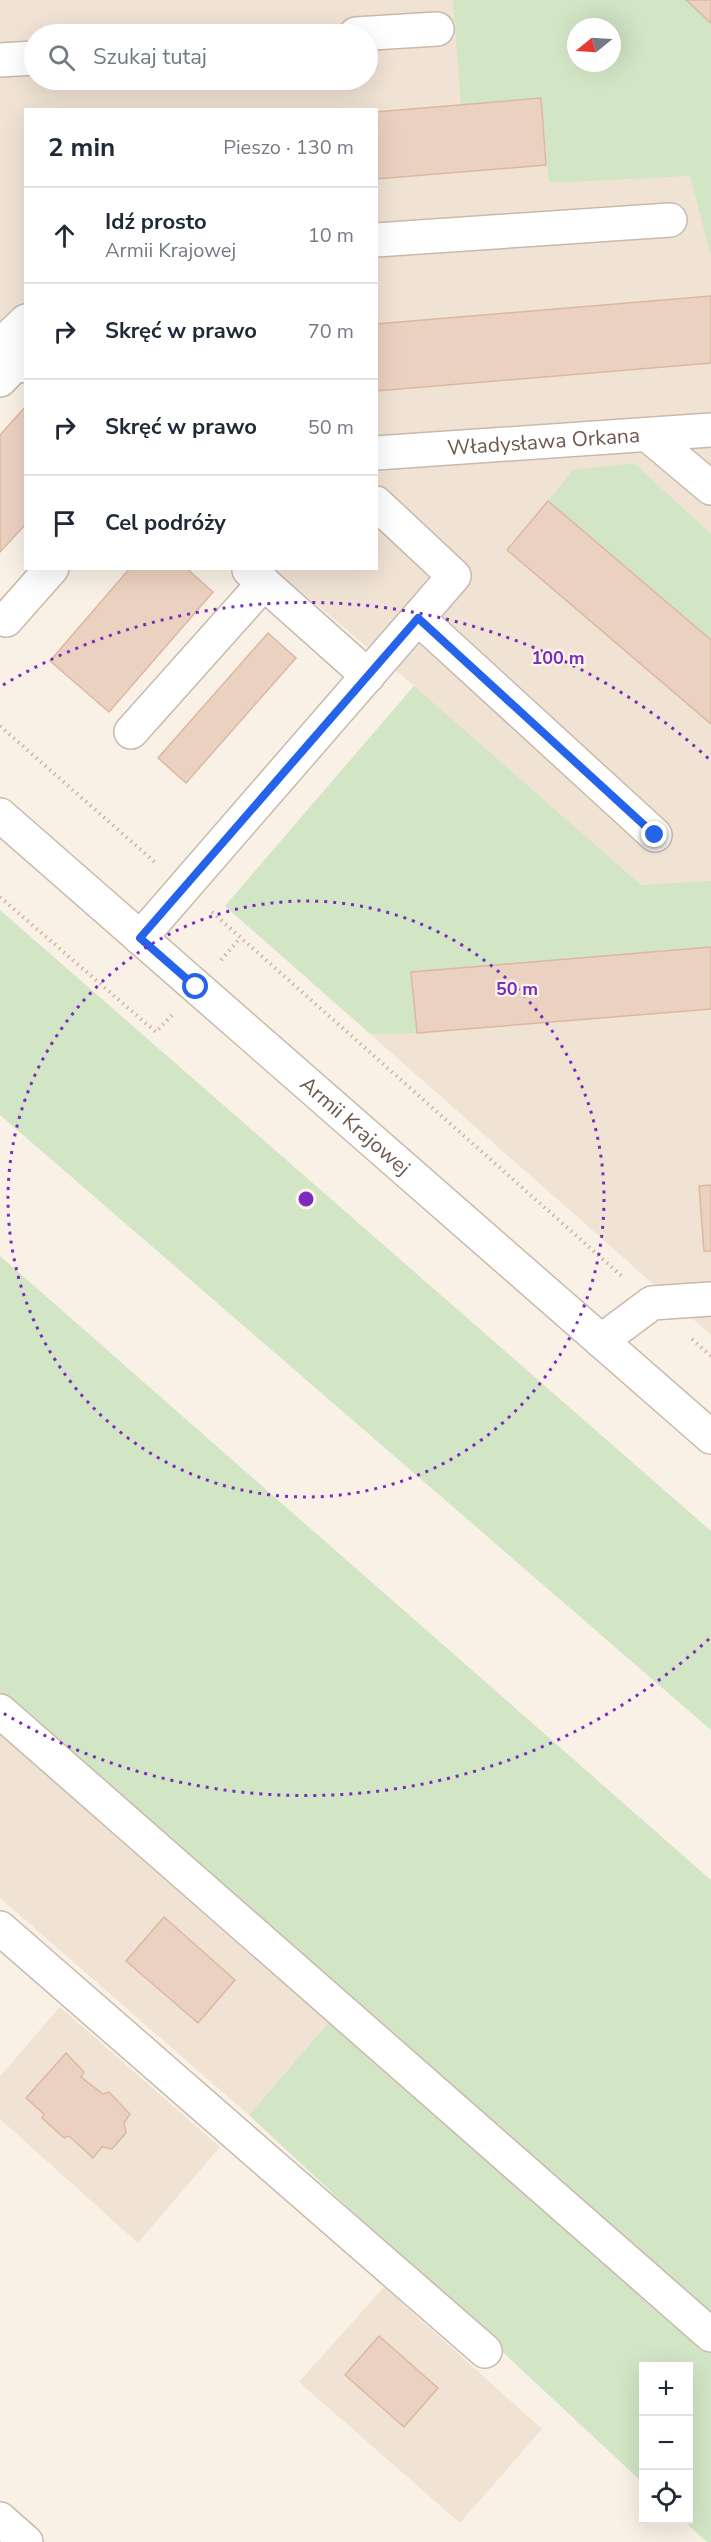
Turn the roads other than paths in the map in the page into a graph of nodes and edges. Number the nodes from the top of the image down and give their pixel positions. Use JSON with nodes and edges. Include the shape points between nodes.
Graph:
{"nodes":[{"id":1,"x":436,"y":29,"type":"dead end"},
{"id":2,"x":378,"y":33,"type":"edge"},
{"id":3,"x":24,"y":59,"type":"edge"},
{"id":4,"x":0,"y":60,"type":"edge"},
{"id":5,"x":670,"y":220,"type":"dead end"},
{"id":6,"x":378,"y":240,"type":"edge"},
{"id":7,"x":24,"y":325,"type":"edge"},
{"id":8,"x":9,"y":359,"type":"edge"},
{"id":9,"x":711,"y":430,"type":"edge"},
{"id":10,"x":648,"y":435,"type":"junction"},
{"id":11,"x":378,"y":453,"type":"edge"},
{"id":12,"x":711,"y":488,"type":"edge"},
{"id":13,"x":378,"y":504,"type":"edge"},
{"id":14,"x":50,"y":570,"type":"edge"},
{"id":15,"x":256,"y":576,"type":"edge"},
{"id":16,"x":418,"y":618,"type":"junction"},
{"id":17,"x":6,"y":620,"type":"dead end"},
{"id":18,"x":368,"y":676,"type":"junction"},
{"id":19,"x":130,"y":732,"type":"dead end"},
{"id":20,"x":0,"y":814,"type":"edge"},
{"id":21,"x":655,"y":835,"type":"dead end"},
{"id":22,"x":140,"y":938,"type":"junction"},
{"id":23,"x":711,"y":1299,"type":"edge"},
{"id":24,"x":601,"y":1341,"type":"junction"},
{"id":25,"x":711,"y":1437,"type":"edge"},
{"id":26,"x":0,"y":1711,"type":"edge"},
{"id":27,"x":0,"y":1928,"type":"edge"},
{"id":28,"x":711,"y":2335,"type":"edge"},
{"id":29,"x":485,"y":2351,"type":"dead end"},
{"id":30,"x":0,"y":2519,"type":"edge"},
{"id":31,"x":26,"y":2542,"type":"edge"}],
"edges":[{"from":1,"to":2,"type":"street"},
{"from":3,"to":4,"type":"street"},
{"from":5,"to":6,"type":"street"},
{"from":7,"to":8,"type":"street"},
{"from":9,"to":10,"type":"street","name":"Władysława Orkana"},
{"from":10,"to":11,"type":"street","name":"Władysława Orkana"},
{"from":10,"to":12,"type":"street"},
{"from":13,"to":16,"type":"street","via":[[454,576]]},
{"from":14,"to":17,"type":"street"},
{"from":15,"to":18,"type":"street"},
{"from":15,"to":19,"type":"street"},
{"from":16,"to":18,"type":"street"},
{"from":16,"to":21,"type":"street"},
{"from":18,"to":22,"type":"street"},
{"from":20,"to":22,"type":"street","name":"Armii Krajowej"},
{"from":22,"to":24,"type":"street","name":"Armii Krajowej"},
{"from":23,"to":24,"type":"street","via":[[652,1303]]},
{"from":24,"to":25,"type":"street","name":"Armii Krajowej"},
{"from":26,"to":28,"type":"street"},
{"from":27,"to":29,"type":"street"},
{"from":30,"to":31,"type":"street"}]}
